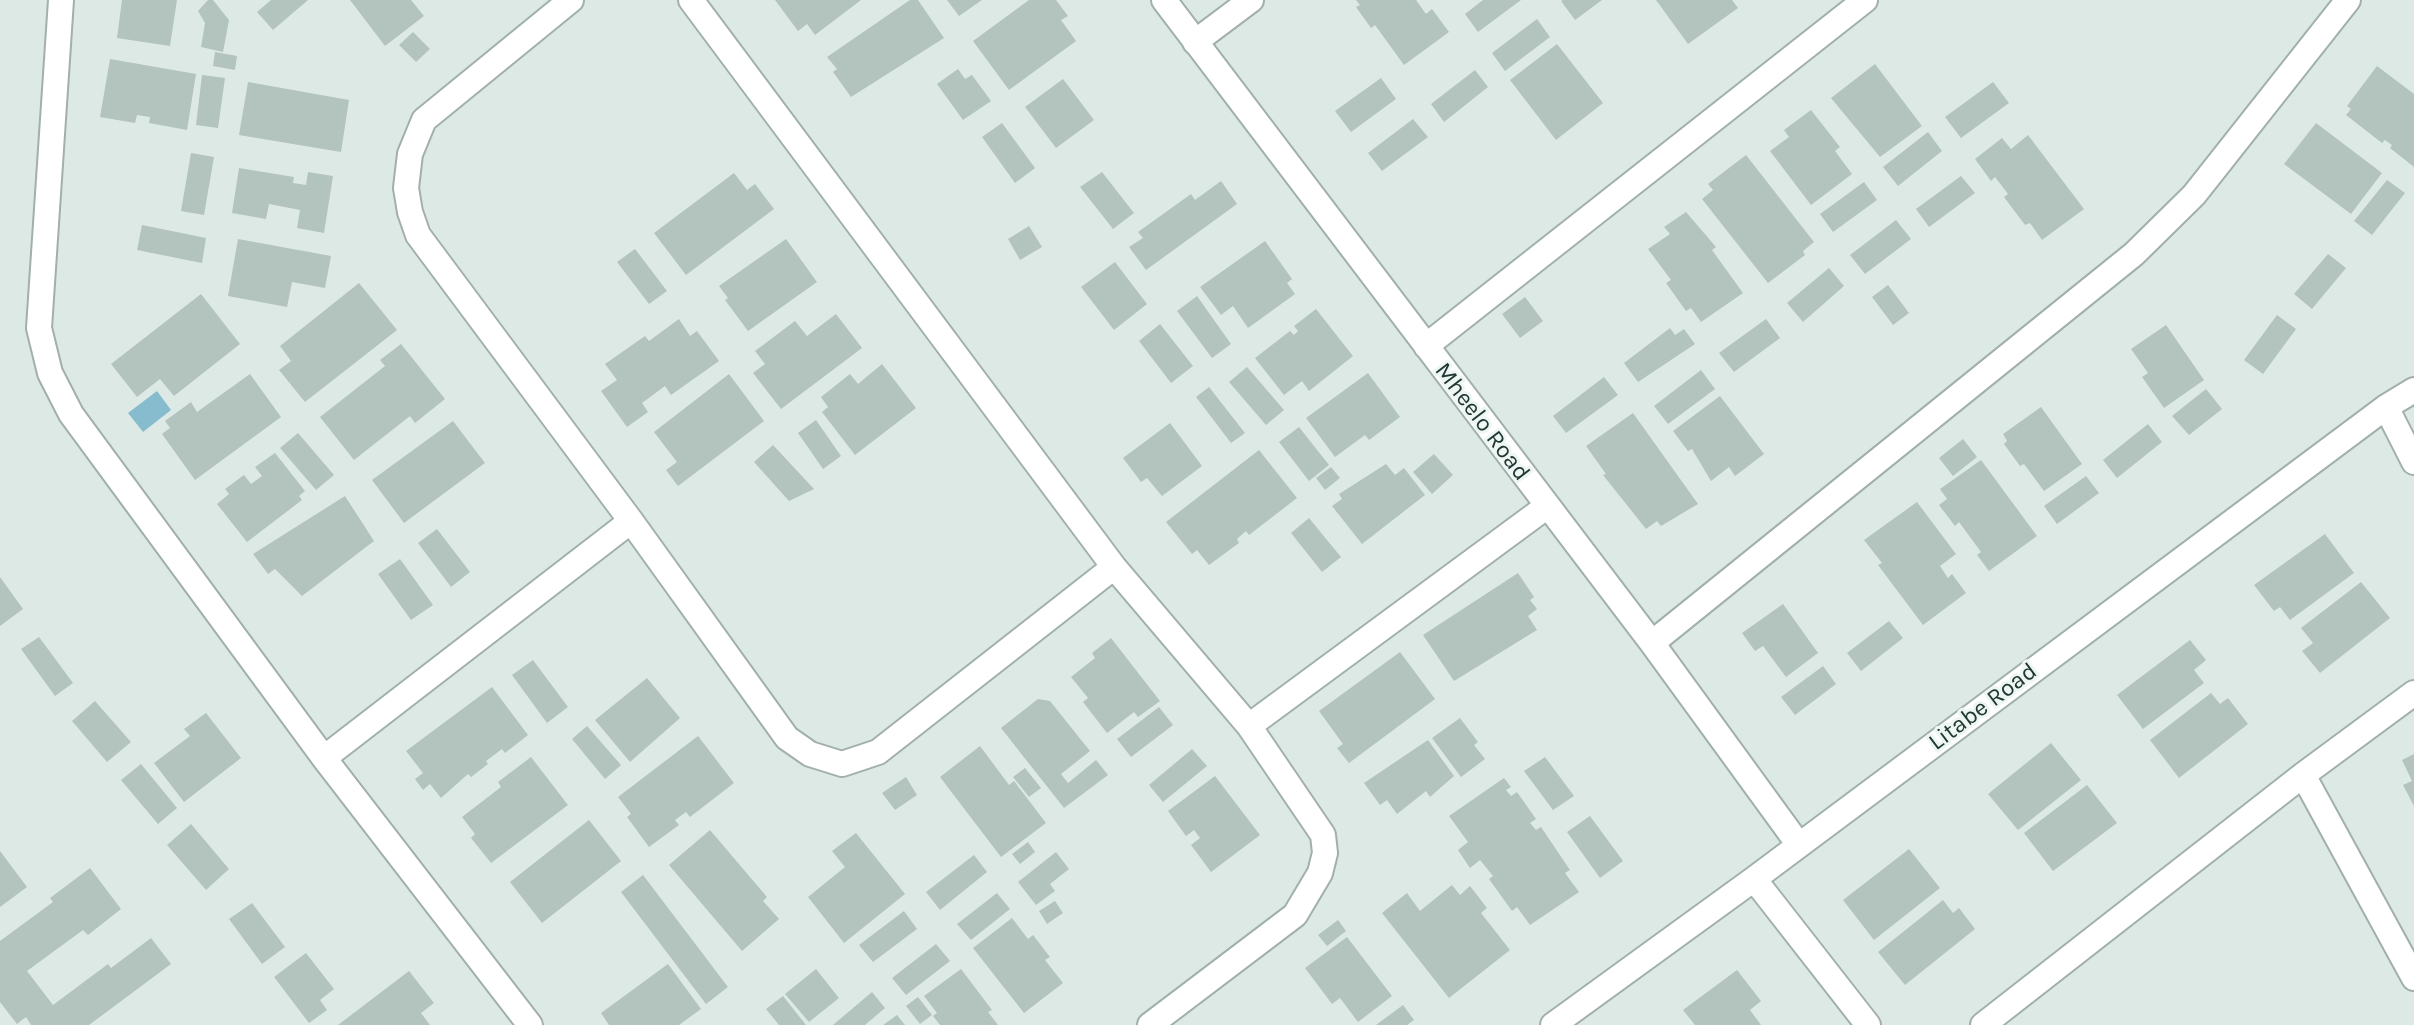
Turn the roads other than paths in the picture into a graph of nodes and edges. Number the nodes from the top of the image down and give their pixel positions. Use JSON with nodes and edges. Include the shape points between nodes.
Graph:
{"nodes":[{"id":1,"x":61,"y":0,"type":"edge"},
{"id":2,"x":571,"y":0,"type":"edge"},
{"id":3,"x":691,"y":0,"type":"edge"},
{"id":4,"x":1164,"y":0,"type":"edge"},
{"id":5,"x":1251,"y":0,"type":"edge"},
{"id":6,"x":1865,"y":0,"type":"edge"},
{"id":7,"x":2348,"y":0,"type":"edge"},
{"id":8,"x":1195,"y":42,"type":"junction"},
{"id":9,"x":1426,"y":346,"type":"junction"},
{"id":10,"x":2414,"y":390,"type":"edge"},
{"id":11,"x":2386,"y":407,"type":"junction"},
{"id":12,"x":2414,"y":462,"type":"edge"},
{"id":13,"x":1546,"y":507,"type":"junction"},
{"id":14,"x":631,"y":521,"type":"junction"},
{"id":15,"x":1114,"y":567,"type":"junction"},
{"id":16,"x":1652,"y":643,"type":"junction"},
{"id":17,"x":2414,"y":693,"type":"edge"},
{"id":18,"x":1249,"y":726,"type":"junction"},
{"id":19,"x":324,"y":758,"type":"junction"},
{"id":20,"x":2303,"y":775,"type":"junction"},
{"id":21,"x":1799,"y":845,"type":"junction"},
{"id":22,"x":1754,"y":879,"type":"junction"},
{"id":23,"x":2414,"y":978,"type":"edge"},
{"id":24,"x":530,"y":1025,"type":"edge"},
{"id":25,"x":1150,"y":1025,"type":"edge"},
{"id":26,"x":1553,"y":1025,"type":"edge"},
{"id":27,"x":1868,"y":1025,"type":"edge"},
{"id":28,"x":1983,"y":1025,"type":"edge"}],
"edges":[{"from":1,"to":19,"type":"street","via":[[39,328],[50,373],[71,414]]},
{"from":2,"to":14,"type":"street","via":[[424,120],[410,154],[406,188],[418,235]]},
{"from":3,"to":15,"type":"street"},
{"from":4,"to":8,"type":"street","name":"Mheelo Road"},
{"from":5,"to":8,"type":"street"},
{"from":6,"to":9,"type":"street"},
{"from":7,"to":16,"type":"street","via":[[2194,195],[2134,254]]},
{"from":8,"to":9,"type":"street","name":"Mheelo Road"},
{"from":9,"to":13,"type":"street","name":"Mheelo Road"},
{"from":10,"to":11,"type":"street","name":"Litabe Road"},
{"from":11,"to":12,"type":"street"},
{"from":11,"to":21,"type":"street","name":"Litabe Road"},
{"from":13,"to":16,"type":"street","name":"Mheelo Road"},
{"from":13,"to":18,"type":"street"},
{"from":14,"to":15,"type":"street","via":[[787,738],[810,754],[842,764],[878,752]]},
{"from":14,"to":19,"type":"street"},
{"from":15,"to":18,"type":"street"},
{"from":16,"to":21,"type":"street","name":"Mheelo Road"},
{"from":17,"to":20,"type":"street"},
{"from":18,"to":25,"type":"street","via":[[1323,835],[1320,873],[1295,915]]},
{"from":19,"to":24,"type":"street"},
{"from":20,"to":23,"type":"street"},
{"from":20,"to":28,"type":"street"},
{"from":21,"to":22,"type":"street","name":"Litabe Road"},
{"from":22,"to":26,"type":"street","name":"Litabe Road"},
{"from":22,"to":27,"type":"street"}]}
